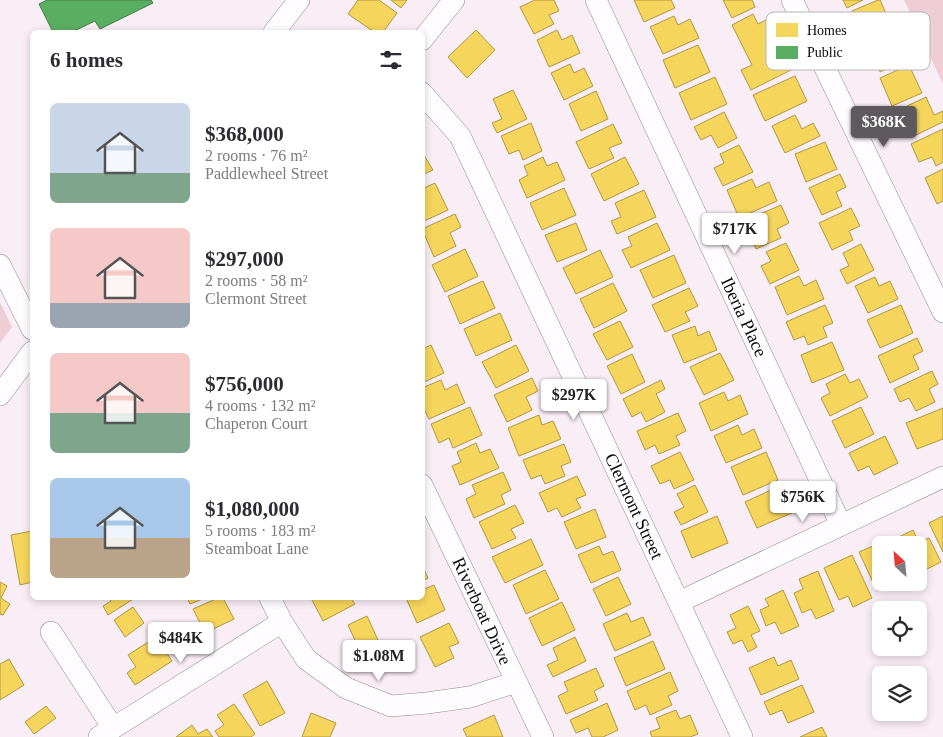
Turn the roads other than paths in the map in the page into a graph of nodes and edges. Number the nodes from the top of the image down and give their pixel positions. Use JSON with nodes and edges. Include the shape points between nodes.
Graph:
{"nodes":[{"id":1,"x":299,"y":0,"type":"edge"},
{"id":2,"x":454,"y":0,"type":"edge"},
{"id":3,"x":596,"y":0,"type":"edge"},
{"id":4,"x":792,"y":0,"type":"edge"},
{"id":5,"x":798,"y":12,"type":"edge"},
{"id":6,"x":276,"y":30,"type":"edge"},
{"id":7,"x":425,"y":36,"type":"edge"},
{"id":8,"x":826,"y":70,"type":"edge"},
{"id":9,"x":425,"y":96,"type":"edge"},
{"id":10,"x":0,"y":265,"type":"edge"},
{"id":11,"x":943,"y":312,"type":"edge"},
{"id":12,"x":30,"y":325,"type":"edge"},
{"id":13,"x":30,"y":355,"type":"edge"},
{"id":14,"x":0,"y":395,"type":"edge"},
{"id":15,"x":943,"y":477,"type":"edge"},
{"id":16,"x":425,"y":491,"type":"edge"},
{"id":17,"x":840,"y":525,"type":"junction"},
{"id":18,"x":271,"y":600,"type":"edge"},
{"id":19,"x":679,"y":602,"type":"junction"},
{"id":20,"x":282,"y":622,"type":"junction"},
{"id":21,"x":51,"y":632,"type":"dead end"},
{"id":22,"x":516,"y":682,"type":"junction"},
{"id":23,"x":106,"y":733,"type":"edge"},
{"id":24,"x":543,"y":737,"type":"edge"},
{"id":25,"x":742,"y":737,"type":"edge"}],
"edges":[{"from":1,"to":6,"type":"street"},
{"from":2,"to":7,"type":"street"},
{"from":3,"to":17,"type":"street","name":"Iberia Place"},
{"from":4,"to":5,"type":"street"},
{"from":8,"to":11,"type":"street"},
{"from":9,"to":19,"type":"street","name":"Clermont Street","via":[[460,136]]},
{"from":10,"to":12,"type":"street"},
{"from":13,"to":14,"type":"street"},
{"from":15,"to":17,"type":"street"},
{"from":16,"to":22,"type":"street","name":"Riverboat Drive"},
{"from":17,"to":19,"type":"street"},
{"from":18,"to":20,"type":"street"},
{"from":19,"to":25,"type":"street","name":"Clermont Street"},
{"from":20,"to":22,"type":"street","via":[[306,659],[346,688],[391,706],[470,697]]},
{"from":20,"to":23,"type":"street"},
{"from":21,"to":23,"type":"street"},
{"from":22,"to":24,"type":"street","name":"Riverboat Drive"}]}
